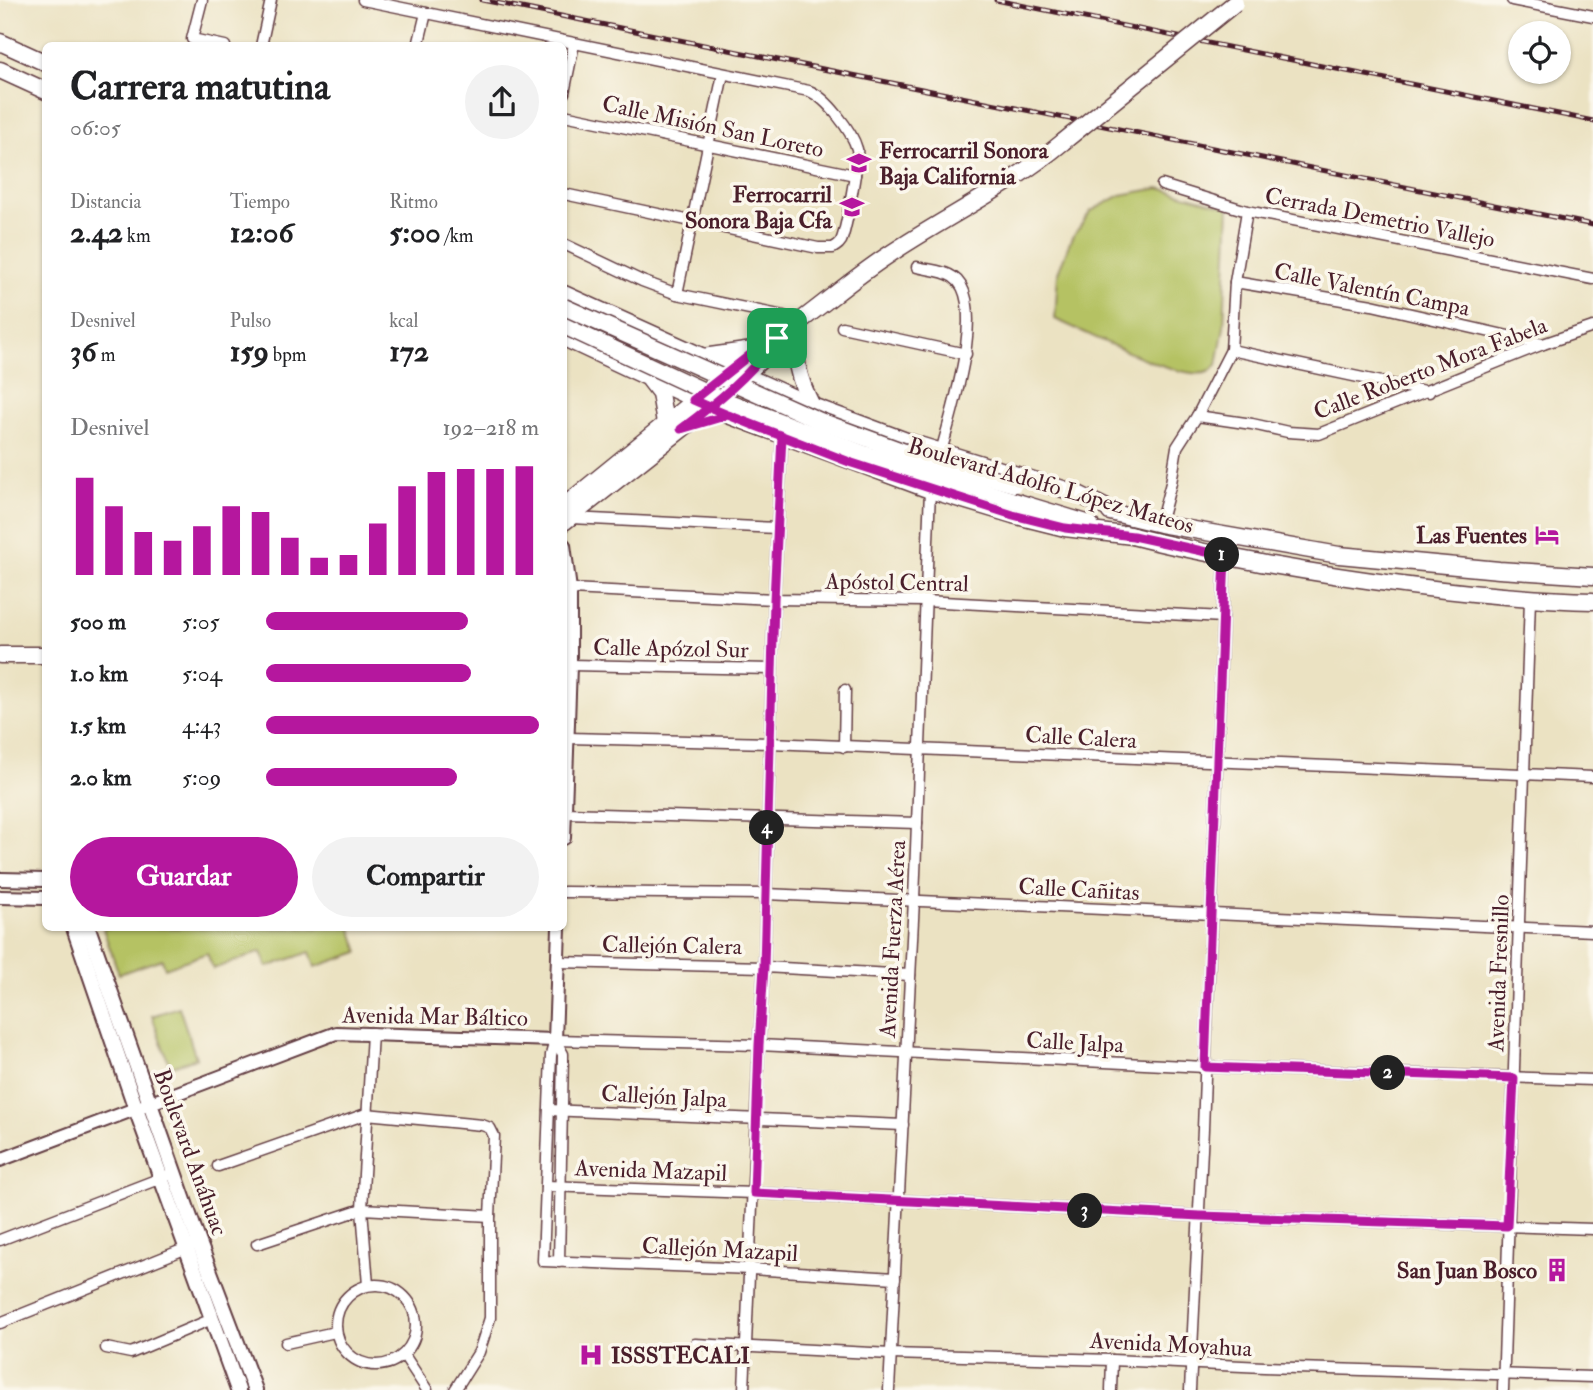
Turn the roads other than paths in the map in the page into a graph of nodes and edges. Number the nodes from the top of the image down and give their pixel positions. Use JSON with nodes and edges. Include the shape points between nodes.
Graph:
{"nodes":[{"id":1,"x":202,"y":0,"type":"edge"},
{"id":2,"x":271,"y":0,"type":"edge"},
{"id":3,"x":363,"y":0,"type":"edge"},
{"id":4,"x":1512,"y":0,"type":"edge"},
{"id":5,"x":1237,"y":2,"type":"edge"},
{"id":6,"x":426,"y":13,"type":"junction"},
{"id":7,"x":1593,"y":16,"type":"edge"},
{"id":8,"x":0,"y":42,"type":"edge"},
{"id":9,"x":206,"y":42,"type":"edge"},
{"id":10,"x":262,"y":42,"type":"edge"},
{"id":11,"x":419,"y":42,"type":"edge"},
{"id":12,"x":564,"y":42,"type":"edge"},
{"id":13,"x":567,"y":43,"type":"edge"},
{"id":14,"x":574,"y":44,"type":"junction"},
{"id":15,"x":42,"y":61,"type":"edge"},
{"id":16,"x":0,"y":70,"type":"edge"},
{"id":17,"x":723,"y":74,"type":"junction"},
{"id":18,"x":567,"y":78,"type":"edge"},
{"id":19,"x":42,"y":88,"type":"edge"},
{"id":20,"x":567,"y":117,"type":"edge"},
{"id":21,"x":708,"y":145,"type":"junction"},
{"id":22,"x":855,"y":175,"type":"junction"},
{"id":23,"x":1162,"y":185,"type":"dead end"},
{"id":24,"x":567,"y":195,"type":"edge"},
{"id":25,"x":1247,"y":211,"type":"junction"},
{"id":26,"x":691,"y":219,"type":"junction"},
{"id":27,"x":567,"y":245,"type":"edge"},
{"id":28,"x":917,"y":267,"type":"dead end"},
{"id":29,"x":1593,"y":279,"type":"edge"},
{"id":30,"x":1235,"y":282,"type":"junction"},
{"id":31,"x":677,"y":294,"type":"junction"},
{"id":32,"x":567,"y":295,"type":"edge"},
{"id":33,"x":567,"y":308,"type":"edge"},
{"id":34,"x":789,"y":321,"type":"junction"},
{"id":35,"x":567,"y":327,"type":"edge"},
{"id":36,"x":842,"y":327,"type":"dead end"},
{"id":37,"x":1593,"y":327,"type":"edge"},
{"id":38,"x":777,"y":338,"type":"junction"},
{"id":39,"x":567,"y":339,"type":"edge"},
{"id":40,"x":1543,"y":344,"type":"junction"},
{"id":41,"x":756,"y":350,"type":"junction"},
{"id":42,"x":1231,"y":350,"type":"junction"},
{"id":43,"x":966,"y":354,"type":"junction"},
{"id":44,"x":701,"y":358,"type":"junction"},
{"id":45,"x":737,"y":373,"type":"junction"},
{"id":46,"x":648,"y":378,"type":"junction"},
{"id":47,"x":1429,"y":392,"type":"junction"},
{"id":48,"x":693,"y":400,"type":"junction"},
{"id":49,"x":812,"y":406,"type":"junction"},
{"id":50,"x":710,"y":407,"type":"junction"},
{"id":51,"x":728,"y":415,"type":"junction"},
{"id":52,"x":1197,"y":416,"type":"junction"},
{"id":53,"x":665,"y":423,"type":"junction"},
{"id":54,"x":681,"y":429,"type":"junction"},
{"id":55,"x":782,"y":436,"type":"junction"},
{"id":56,"x":941,"y":452,"type":"junction"},
{"id":57,"x":930,"y":490,"type":"junction"},
{"id":58,"x":567,"y":514,"type":"edge"},
{"id":59,"x":567,"y":514,"type":"edge"},
{"id":60,"x":1119,"y":514,"type":"junction"},
{"id":61,"x":567,"y":515,"type":"edge"},
{"id":62,"x":1160,"y":524,"type":"junction"},
{"id":63,"x":777,"y":528,"type":"junction"},
{"id":64,"x":1133,"y":536,"type":"junction"},
{"id":65,"x":1225,"y":556,"type":"junction"},
{"id":66,"x":567,"y":567,"type":"edge"},
{"id":67,"x":1593,"y":576,"type":"edge"},
{"id":68,"x":570,"y":589,"type":"junction"},
{"id":69,"x":1530,"y":599,"type":"junction"},
{"id":70,"x":774,"y":600,"type":"junction"},
{"id":71,"x":924,"y":601,"type":"junction"},
{"id":72,"x":1593,"y":601,"type":"edge"},
{"id":73,"x":1223,"y":617,"type":"junction"},
{"id":74,"x":0,"y":655,"type":"edge"},
{"id":75,"x":42,"y":655,"type":"edge"},
{"id":76,"x":570,"y":665,"type":"junction"},
{"id":77,"x":772,"y":669,"type":"junction"},
{"id":78,"x":845,"y":690,"type":"dead end"},
{"id":79,"x":568,"y":738,"type":"junction"},
{"id":80,"x":770,"y":743,"type":"junction"},
{"id":81,"x":844,"y":747,"type":"junction"},
{"id":82,"x":920,"y":750,"type":"junction"},
{"id":83,"x":567,"y":763,"type":"edge"},
{"id":84,"x":1216,"y":763,"type":"junction"},
{"id":85,"x":1523,"y":774,"type":"junction"},
{"id":86,"x":1593,"y":777,"type":"edge"},
{"id":87,"x":567,"y":813,"type":"edge"},
{"id":88,"x":767,"y":818,"type":"junction"},
{"id":89,"x":917,"y":823,"type":"junction"},
{"id":90,"x":0,"y":879,"type":"edge"},
{"id":91,"x":42,"y":880,"type":"edge"},
{"id":92,"x":567,"y":891,"type":"edge"},
{"id":93,"x":766,"y":894,"type":"junction"},
{"id":94,"x":0,"y":897,"type":"edge"},
{"id":95,"x":42,"y":898,"type":"edge"},
{"id":96,"x":914,"y":901,"type":"junction"},
{"id":97,"x":1211,"y":915,"type":"junction"},
{"id":98,"x":1518,"y":929,"type":"junction"},
{"id":99,"x":75,"y":931,"type":"edge"},
{"id":100,"x":89,"y":931,"type":"edge"},
{"id":101,"x":559,"y":931,"type":"edge"},
{"id":102,"x":1593,"y":931,"type":"edge"},
{"id":103,"x":558,"y":962,"type":"junction"},
{"id":104,"x":764,"y":967,"type":"junction"},
{"id":105,"x":910,"y":975,"type":"junction"},
{"id":106,"x":372,"y":1033,"type":"junction"},
{"id":107,"x":555,"y":1040,"type":"junction"},
{"id":108,"x":759,"y":1045,"type":"junction"},
{"id":109,"x":906,"y":1054,"type":"junction"},
{"id":110,"x":1205,"y":1067,"type":"junction"},
{"id":111,"x":1514,"y":1078,"type":"junction"},
{"id":112,"x":1593,"y":1080,"type":"edge"},
{"id":113,"x":143,"y":1106,"type":"junction"},
{"id":114,"x":549,"y":1110,"type":"junction"},
{"id":115,"x":562,"y":1111,"type":"junction"},
{"id":116,"x":366,"y":1114,"type":"junction"},
{"id":117,"x":757,"y":1120,"type":"junction"},
{"id":118,"x":903,"y":1125,"type":"junction"},
{"id":119,"x":0,"y":1160,"type":"edge"},
{"id":120,"x":218,"y":1166,"type":"dead end"},
{"id":121,"x":168,"y":1176,"type":"junction"},
{"id":122,"x":546,"y":1186,"type":"junction"},
{"id":123,"x":561,"y":1186,"type":"junction"},
{"id":124,"x":754,"y":1193,"type":"junction"},
{"id":125,"x":899,"y":1202,"type":"junction"},
{"id":126,"x":362,"y":1209,"type":"junction"},
{"id":127,"x":490,"y":1216,"type":"junction"},
{"id":128,"x":1200,"y":1216,"type":"junction"},
{"id":129,"x":1507,"y":1226,"type":"junction"},
{"id":130,"x":1593,"y":1229,"type":"edge"},
{"id":131,"x":0,"y":1240,"type":"edge"},
{"id":132,"x":257,"y":1244,"type":"dead end"},
{"id":133,"x":194,"y":1245,"type":"junction"},
{"id":134,"x":559,"y":1262,"type":"junction"},
{"id":135,"x":751,"y":1269,"type":"junction"},
{"id":136,"x":895,"y":1278,"type":"junction"},
{"id":137,"x":368,"y":1285,"type":"junction"},
{"id":138,"x":212,"y":1319,"type":"junction"},
{"id":139,"x":0,"y":1323,"type":"edge"},
{"id":140,"x":335,"y":1332,"type":"junction"},
{"id":141,"x":286,"y":1343,"type":"dead end"},
{"id":142,"x":695,"y":1344,"type":"dead end"},
{"id":143,"x":106,"y":1348,"type":"dead end"},
{"id":144,"x":747,"y":1348,"type":"junction"},
{"id":145,"x":891,"y":1354,"type":"junction"},
{"id":146,"x":404,"y":1355,"type":"junction"},
{"id":147,"x":1112,"y":1360,"type":"junction"},
{"id":148,"x":1191,"y":1364,"type":"junction"},
{"id":149,"x":1504,"y":1373,"type":"junction"},
{"id":150,"x":1593,"y":1377,"type":"edge"},
{"id":151,"x":238,"y":1390,"type":"edge"},
{"id":152,"x":256,"y":1390,"type":"edge"},
{"id":153,"x":427,"y":1390,"type":"edge"},
{"id":154,"x":455,"y":1390,"type":"edge"},
{"id":155,"x":744,"y":1390,"type":"edge"},
{"id":156,"x":889,"y":1390,"type":"edge"},
{"id":157,"x":1111,"y":1390,"type":"edge"},
{"id":158,"x":1190,"y":1390,"type":"edge"},
{"id":159,"x":1503,"y":1390,"type":"edge"}],
"edges":[{"from":1,"to":9,"type":"street","via":[[192,39]]},
{"from":2,"to":10,"type":"street"},
{"from":3,"to":6,"type":"street"},
{"from":4,"to":7,"type":"street"},
{"from":5,"to":34,"type":"main road","bridge":true,"via":[[1028,169]]},
{"from":6,"to":11,"type":"street"},
{"from":6,"to":12,"type":"street"},
{"from":8,"to":15,"type":"main road"},
{"from":13,"to":14,"type":"street"},
{"from":14,"to":17,"type":"street"},
{"from":14,"to":18,"type":"street"},
{"from":16,"to":19,"type":"main road"},
{"from":17,"to":21,"type":"street"},
{"from":17,"to":22,"type":"street","via":[[816,93],[832,107],[857,149]]},
{"from":20,"to":21,"type":"street","name":"Calle Misión San Loreto"},
{"from":21,"to":22,"type":"street","name":"Calle Misión San Loreto"},
{"from":21,"to":26,"type":"street"},
{"from":22,"to":26,"type":"street","via":[[842,238],[833,248]]},
{"from":23,"to":25,"type":"street","name":"Cerrada Demetrio Vallejo"},
{"from":24,"to":26,"type":"street"},
{"from":25,"to":29,"type":"street","name":"Cerrada Demetrio Vallejo"},
{"from":25,"to":30,"type":"street"},
{"from":26,"to":31,"type":"street"},
{"from":27,"to":31,"type":"street"},
{"from":28,"to":43,"type":"street","via":[[946,273],[963,288],[969,325]]},
{"from":30,"to":40,"type":"street","name":"Calle Valentín Campa","via":[[1372,305]]},
{"from":30,"to":42,"type":"street"},
{"from":31,"to":34,"type":"street"},
{"from":32,"to":44,"type":"main road"},
{"from":33,"to":60,"type":"main road","name":"Boulevard Adolfo López Mateos","bridge":true,"via":[[820,421],[921,458]]},
{"from":34,"to":38,"type":"main road"},
{"from":34,"to":49,"type":"main road","via":[[800,382]]},
{"from":35,"to":64,"type":"main road","name":"Boulevard Adolfo López Mateos","bridge":true,"via":[[721,399],[864,454]]},
{"from":36,"to":43,"type":"street"},
{"from":37,"to":40,"type":"street","name":"Calle Roberto Mora Fabela"},
{"from":38,"to":41,"type":"main road"},
{"from":38,"to":45,"type":"main road","via":[[764,358]]},
{"from":39,"to":46,"type":"main road"},
{"from":40,"to":47,"type":"street","name":"Calle Roberto Mora Fabela"},
{"from":41,"to":44,"type":"main road"},
{"from":41,"to":45,"type":"main road"},
{"from":42,"to":47,"type":"street"},
{"from":42,"to":52,"type":"street"},
{"from":43,"to":56,"type":"street"},
{"from":44,"to":45,"type":"main road"},
{"from":45,"to":48,"type":"main road"},
{"from":45,"to":49,"type":"main road"},
{"from":45,"to":50,"type":"main road"},
{"from":46,"to":48,"type":"main road"},
{"from":46,"to":53,"type":"main road","via":[[660,393]]},
{"from":47,"to":52,"type":"street","name":"Calle Roberto Mora Fabela","via":[[1319,434]]},
{"from":48,"to":50,"type":"main road"},
{"from":48,"to":53,"type":"main road"},
{"from":49,"to":56,"type":"main road"},
{"from":50,"to":51,"type":"main road"},
{"from":50,"to":54,"type":"main road"},
{"from":51,"to":54,"type":"main road"},
{"from":51,"to":55,"type":"main road"},
{"from":52,"to":62,"type":"street","via":[[1177,447]]},
{"from":53,"to":58,"type":"main road"},
{"from":54,"to":59,"type":"main road"},
{"from":55,"to":57,"type":"main road"},
{"from":55,"to":63,"type":"street"},
{"from":56,"to":60,"type":"main road","via":[[1076,493]]},
{"from":57,"to":64,"type":"main road","via":[[1065,528]]},
{"from":57,"to":71,"type":"street","name":"Avenida Fuerza Aérea"},
{"from":60,"to":62,"type":"main road","name":"Boulevard Adolfo López Mateos"},
{"from":61,"to":63,"type":"street"},
{"from":62,"to":67,"type":"main road","name":"Boulevard Adolfo López Mateos","via":[[1339,555]]},
{"from":63,"to":70,"type":"street"},
{"from":64,"to":65,"type":"main road","name":"Boulevard Adolfo López Mateos"},
{"from":65,"to":69,"type":"main road","name":"Boulevard Adolfo López Mateos","via":[[1338,577]]},
{"from":65,"to":73,"type":"street"},
{"from":66,"to":68,"type":"street"},
{"from":68,"to":70,"type":"street","name":"Apóstol Central"},
{"from":68,"to":76,"type":"street"},
{"from":69,"to":72,"type":"main road","name":"Boulevard Adolfo López Mateos"},
{"from":69,"to":85,"type":"street","name":"Avenida Fresnillo"},
{"from":70,"to":71,"type":"street","name":"Apóstol Central"},
{"from":70,"to":77,"type":"street"},
{"from":71,"to":73,"type":"street","name":"Apóstol Central"},
{"from":71,"to":82,"type":"street","name":"Avenida Fuerza Aérea"},
{"from":73,"to":84,"type":"street"},
{"from":74,"to":75,"type":"main road"},
{"from":76,"to":77,"type":"street","name":"Calle Apózol Sur"},
{"from":76,"to":79,"type":"street"},
{"from":77,"to":80,"type":"street"},
{"from":78,"to":81,"type":"street"},
{"from":79,"to":80,"type":"street","name":"Calle Calera"},
{"from":79,"to":83,"type":"street"},
{"from":80,"to":81,"type":"street","name":"Calle Calera"},
{"from":80,"to":88,"type":"street"},
{"from":81,"to":82,"type":"street","name":"Calle Calera"},
{"from":82,"to":84,"type":"street","name":"Calle Calera"},
{"from":82,"to":89,"type":"street","name":"Avenida Fuerza Aérea"},
{"from":84,"to":85,"type":"street","name":"Calle Calera"},
{"from":84,"to":97,"type":"street"},
{"from":85,"to":86,"type":"street","name":"Calle Calera"},
{"from":85,"to":98,"type":"street","name":"Avenida Fresnillo"},
{"from":87,"to":88,"type":"street"},
{"from":88,"to":89,"type":"street"},
{"from":88,"to":93,"type":"street"},
{"from":89,"to":96,"type":"street","name":"Avenida Fuerza Aérea"},
{"from":90,"to":91,"type":"street"},
{"from":92,"to":93,"type":"street","name":"Calle Cañitas"},
{"from":93,"to":96,"type":"street","name":"Calle Cañitas"},
{"from":93,"to":104,"type":"street"},
{"from":94,"to":95,"type":"street"},
{"from":96,"to":97,"type":"street","name":"Calle Cañitas"},
{"from":96,"to":105,"type":"street","name":"Avenida Fuerza Aérea"},
{"from":97,"to":98,"type":"street","name":"Calle Cañitas"},
{"from":97,"to":110,"type":"street"},
{"from":98,"to":102,"type":"street","name":"Calle Cañitas"},
{"from":98,"to":111,"type":"street","name":"Avenida Fresnillo"},
{"from":99,"to":113,"type":"main road","name":"Boulevard Anáhuac"},
{"from":100,"to":113,"type":"main road","name":"Boulevard Anáhuac"},
{"from":101,"to":103,"type":"street"},
{"from":103,"to":104,"type":"street","name":"Callejón Calera"},
{"from":103,"to":107,"type":"street"},
{"from":104,"to":105,"type":"street","name":"Callejón Calera"},
{"from":104,"to":108,"type":"street"},
{"from":105,"to":109,"type":"street","name":"Avenida Fuerza Aérea"},
{"from":106,"to":107,"type":"street","name":"Avenida Mar Báltico"},
{"from":106,"to":113,"type":"street","name":"Avenida Mar Báltico","via":[[336,1033]]},
{"from":106,"to":116,"type":"street"},
{"from":107,"to":108,"type":"street","name":"Calle Jalpa"},
{"from":107,"to":114,"type":"street"},
{"from":107,"to":115,"type":"street","via":[[563,1054]]},
{"from":108,"to":109,"type":"street","name":"Calle Jalpa"},
{"from":108,"to":117,"type":"street"},
{"from":109,"to":110,"type":"street","name":"Calle Jalpa"},
{"from":109,"to":118,"type":"street","name":"Avenida Fuerza Aérea"},
{"from":110,"to":111,"type":"street","name":"Calle Jalpa"},
{"from":110,"to":128,"type":"street"},
{"from":111,"to":112,"type":"street","name":"Calle Jalpa"},
{"from":111,"to":129,"type":"street","name":"Avenida Fresnillo"},
{"from":113,"to":119,"type":"street","name":"Avenida Mar Báltico"},
{"from":113,"to":121,"type":"main road","name":"Boulevard Anáhuac"},
{"from":114,"to":115,"type":"street","name":"Callejón Jalpa"},
{"from":114,"to":122,"type":"street"},
{"from":115,"to":117,"type":"street","name":"Callejón Jalpa"},
{"from":115,"to":123,"type":"street"},
{"from":116,"to":120,"type":"street"},
{"from":116,"to":126,"type":"street"},
{"from":116,"to":127,"type":"street","via":[[490,1128],[494,1136]]},
{"from":117,"to":118,"type":"street","name":"Callejón Jalpa"},
{"from":117,"to":124,"type":"street"},
{"from":118,"to":125,"type":"street","name":"Avenida Fuerza Aérea"},
{"from":121,"to":131,"type":"street"},
{"from":121,"to":133,"type":"main road","name":"Boulevard Anáhuac"},
{"from":122,"to":123,"type":"street","name":"Avenida Mazapil"},
{"from":122,"to":134,"type":"street","name":"Callejón Mazapil","via":[[543,1261]]},
{"from":123,"to":124,"type":"street","name":"Avenida Mazapil"},
{"from":123,"to":134,"type":"street"},
{"from":124,"to":125,"type":"street","name":"Avenida Mazapil"},
{"from":124,"to":135,"type":"street"},
{"from":125,"to":128,"type":"street","name":"Avenida Mazapil"},
{"from":125,"to":136,"type":"street","name":"Avenida Fuerza Aérea"},
{"from":126,"to":127,"type":"street"},
{"from":126,"to":132,"type":"street"},
{"from":126,"to":137,"type":"street"},
{"from":127,"to":154,"type":"street","via":[[489,1318],[479,1352]]},
{"from":128,"to":129,"type":"street","name":"Avenida Mazapil"},
{"from":128,"to":148,"type":"street"},
{"from":129,"to":130,"type":"street","name":"Avenida Mazapil"},
{"from":129,"to":149,"type":"street","name":"Avenida Fresnillo"},
{"from":133,"to":138,"type":"main road","name":"Boulevard Anáhuac"},
{"from":133,"to":139,"type":"street"},
{"from":133,"to":152,"type":"main road","name":"Boulevard Anáhuac"},
{"from":134,"to":135,"type":"street","name":"Callejón Mazapil"},
{"from":135,"to":136,"type":"street","name":"Callejón Mazapil"},
{"from":135,"to":144,"type":"street"},
{"from":136,"to":145,"type":"street","name":"Avenida Fuerza Aérea"},
{"from":137,"to":140,"type":"street","via":[[346,1297],[339,1307]]},
{"from":137,"to":146,"type":"street","via":[[394,1289],[412,1307],[416,1332]]},
{"from":138,"to":143,"type":"street","via":[[131,1353]]},
{"from":138,"to":151,"type":"main road","name":"Boulevard Anáhuac"},
{"from":140,"to":141,"type":"street"},
{"from":140,"to":146,"type":"street","via":[[339,1344],[357,1362],[381,1366]]},
{"from":142,"to":144,"type":"street","name":"Avenida Moyahua"},
{"from":144,"to":145,"type":"street","name":"Avenida Moyahua"},
{"from":144,"to":155,"type":"street"},
{"from":145,"to":147,"type":"street","name":"Avenida Moyahua"},
{"from":145,"to":156,"type":"street","name":"Avenida Fuerza Aérea"},
{"from":146,"to":153,"type":"street"},
{"from":147,"to":148,"type":"street","name":"Avenida Moyahua"},
{"from":147,"to":157,"type":"street"},
{"from":148,"to":149,"type":"street","name":"Avenida Moyahua"},
{"from":148,"to":158,"type":"street"},
{"from":149,"to":150,"type":"street","name":"Avenida Moyahua"},
{"from":149,"to":159,"type":"street","name":"Avenida Fresnillo"}]}
